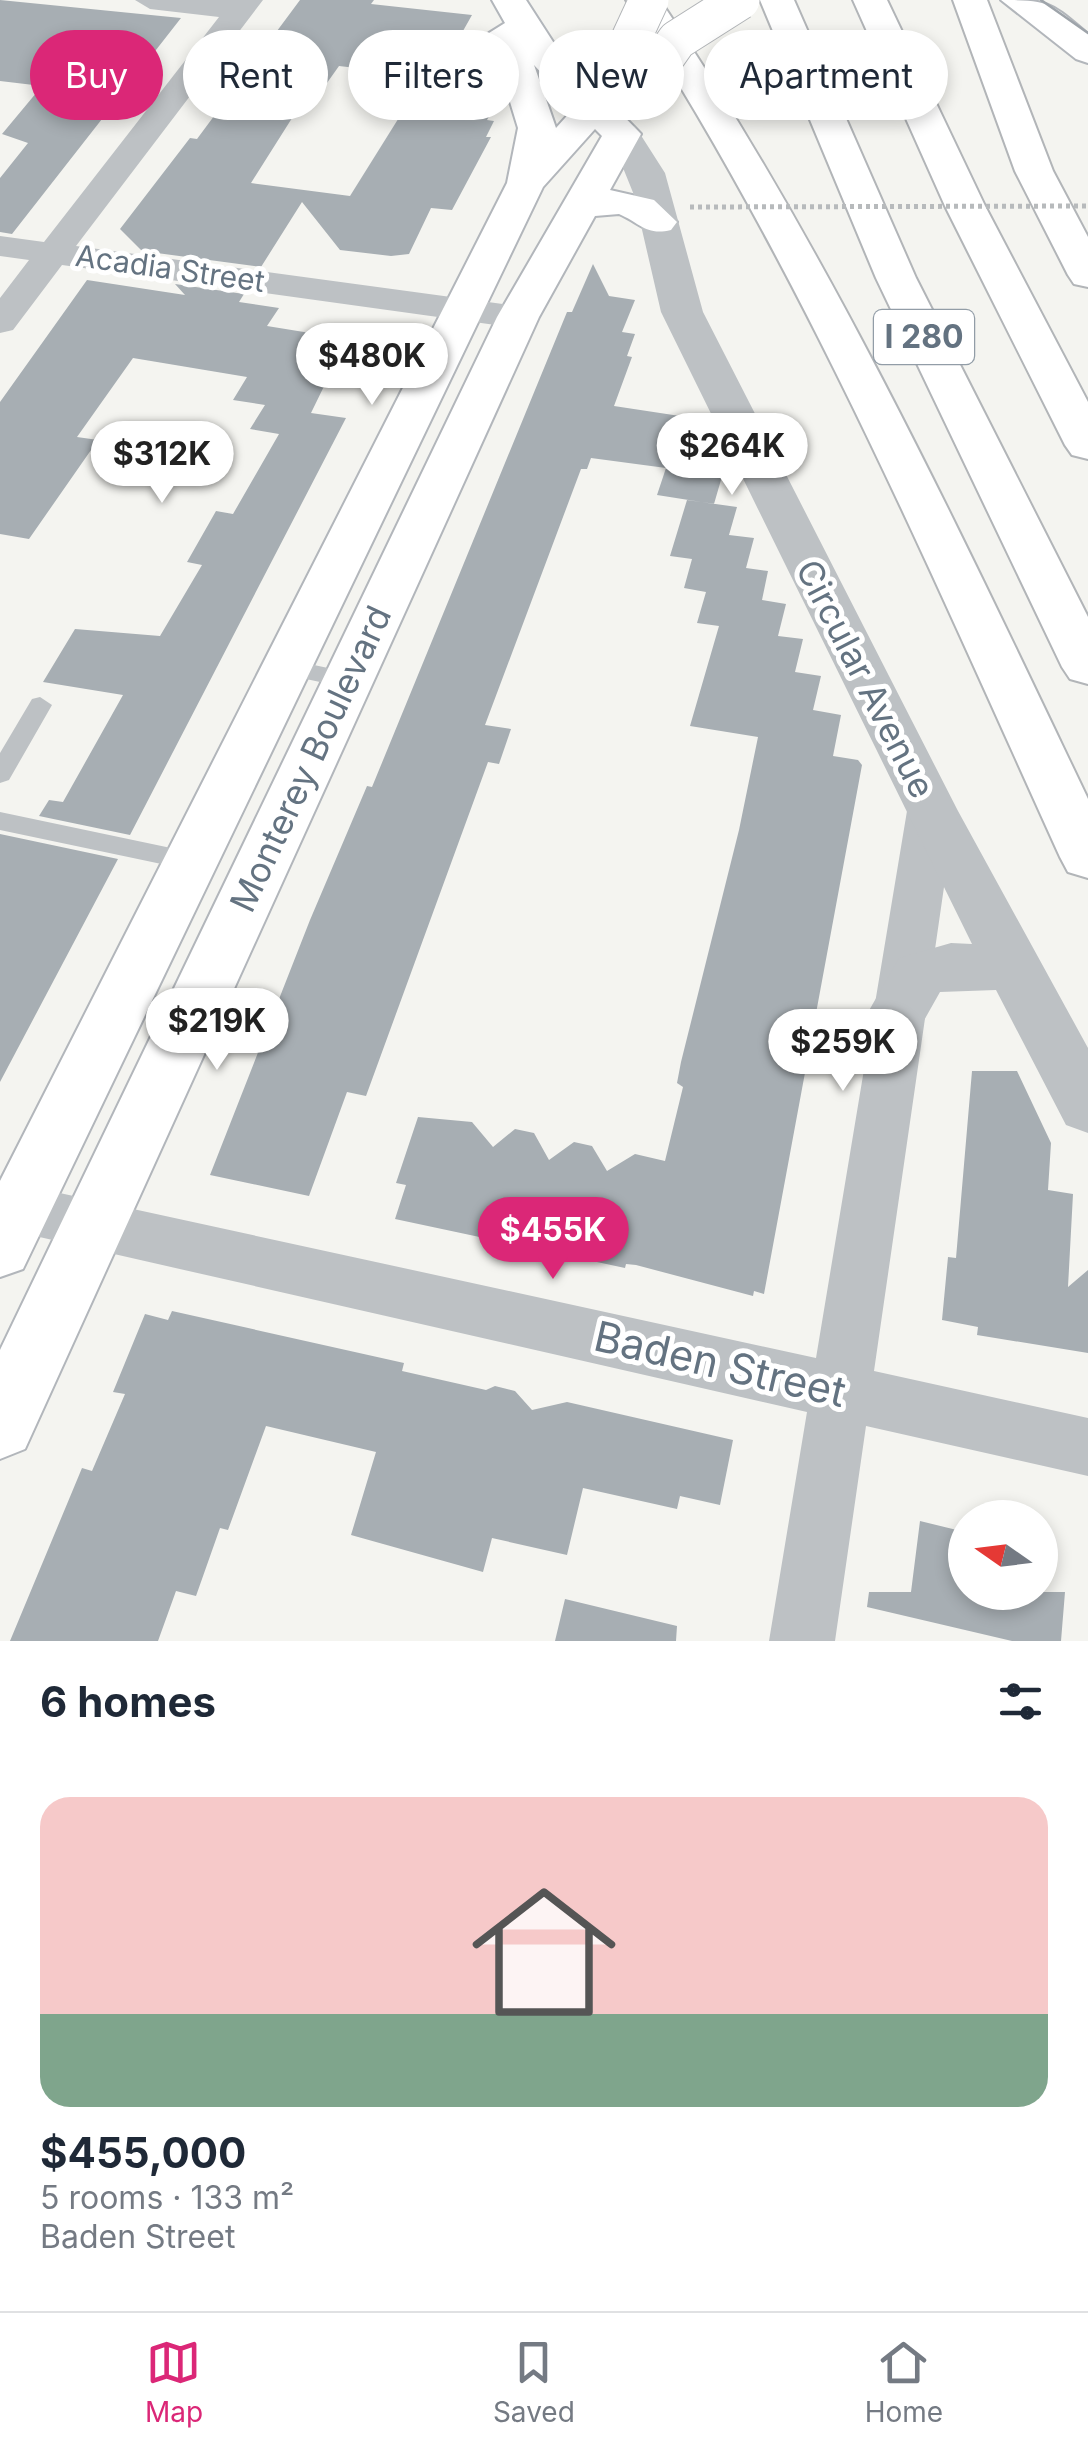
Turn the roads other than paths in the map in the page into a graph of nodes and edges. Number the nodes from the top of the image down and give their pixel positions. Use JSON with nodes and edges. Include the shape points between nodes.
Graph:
{"nodes":[{"id":1,"x":150,"y":0,"type":"edge"},
{"id":2,"x":501,"y":0,"type":"edge"},
{"id":3,"x":510,"y":0,"type":"edge"},
{"id":4,"x":646,"y":0,"type":"edge"},
{"id":5,"x":740,"y":0,"type":"edge"},
{"id":6,"x":777,"y":0,"type":"edge"},
{"id":7,"x":870,"y":0,"type":"edge"},
{"id":8,"x":970,"y":0,"type":"edge"},
{"id":9,"x":1018,"y":0,"type":"edge"},
{"id":10,"x":1069,"y":0,"type":"edge"},
{"id":11,"x":244,"y":5,"type":"edge"},
{"id":12,"x":1088,"y":14,"type":"edge"},
{"id":13,"x":638,"y":30,"type":"edge"},
{"id":14,"x":684,"y":36,"type":"edge"},
{"id":15,"x":539,"y":50,"type":"edge"},
{"id":16,"x":1088,"y":52,"type":"edge"},
{"id":17,"x":597,"y":120,"type":"edge"},
{"id":18,"x":611,"y":120,"type":"edge"},
{"id":19,"x":626,"y":120,"type":"edge"},
{"id":20,"x":526,"y":183,"type":"junction"},
{"id":21,"x":578,"y":209,"type":"junction"},
{"id":22,"x":674,"y":214,"type":"junction"},
{"id":23,"x":0,"y":246,"type":"edge"},
{"id":24,"x":53,"y":254,"type":"junction"},
{"id":25,"x":1088,"y":275,"type":"edge"},
{"id":26,"x":462,"y":309,"type":"junction"},
{"id":27,"x":518,"y":317,"type":"junction"},
{"id":28,"x":0,"y":322,"type":"edge"},
{"id":29,"x":1088,"y":446,"type":"edge"},
{"id":30,"x":1088,"y":667,"type":"edge"},
{"id":31,"x":286,"y":668,"type":"junction"},
{"id":32,"x":348,"y":680,"type":"junction"},
{"id":33,"x":40,"y":705,"type":"dead end"},
{"id":34,"x":0,"y":774,"type":"edge"},
{"id":35,"x":931,"y":811,"type":"junction"},
{"id":36,"x":0,"y":822,"type":"edge"},
{"id":37,"x":1088,"y":857,"type":"edge"},
{"id":38,"x":190,"y":861,"type":"junction"},
{"id":39,"x":1016,"y":968,"type":"junction"},
{"id":40,"x":898,"y":1014,"type":"junction"},
{"id":41,"x":1088,"y":1106,"type":"edge"},
{"id":42,"x":7,"y":1220,"type":"edge"},
{"id":43,"x":97,"y":1226,"type":"junction"},
{"id":44,"x":840,"y":1390,"type":"junction"},
{"id":45,"x":0,"y":1426,"type":"edge"},
{"id":46,"x":1088,"y":1446,"type":"edge"},
{"id":47,"x":802,"y":1641,"type":"edge"}],
"edges":[{"from":1,"to":11,"type":"street"},
{"from":2,"to":20,"type":"main road","via":[[510,54],[537,128]]},
{"from":3,"to":15,"type":"main road"},
{"from":4,"to":13,"type":"main road","bridge":true},
{"from":4,"to":37,"type":"main road","via":[[714,101],[794,245]]},
{"from":5,"to":14,"type":"main road","bridge":true},
{"from":6,"to":30,"type":"main road","number":"I 280","via":[[902,291]]},
{"from":7,"to":29,"type":"main road","number":"I 280","via":[[959,194]]},
{"from":8,"to":25,"type":"main road","via":[[1034,172]]},
{"from":9,"to":16,"type":"main road"},
{"from":10,"to":12,"type":"main road"},
{"from":11,"to":24,"type":"street"},
{"from":17,"to":20,"type":"main road","name":"Monterey Boulevard"},
{"from":18,"to":21,"type":"main road","name":"Monterey Boulevard"},
{"from":19,"to":22,"type":"street","name":"Circular Avenue"},
{"from":20,"to":26,"type":"main road","name":"Monterey Boulevard"},
{"from":21,"to":22,"type":"main road","via":[[626,202]]},
{"from":21,"to":27,"type":"main road","name":"Monterey Boulevard"},
{"from":22,"to":35,"type":"street","name":"Circular Avenue","via":[[682,312]]},
{"from":23,"to":24,"type":"street","name":"Acadia Street"},
{"from":24,"to":26,"type":"street","name":"Acadia Street"},
{"from":24,"to":28,"type":"street"},
{"from":26,"to":27,"type":"street","name":"Acadia Street"},
{"from":26,"to":31,"type":"main road","name":"Monterey Boulevard"},
{"from":27,"to":32,"type":"main road","name":"Monterey Boulevard"},
{"from":31,"to":32,"type":"lane"},
{"from":31,"to":38,"type":"main road","name":"Monterey Boulevard"},
{"from":32,"to":43,"type":"main road","name":"Monterey Boulevard"},
{"from":33,"to":34,"type":"lane"},
{"from":35,"to":39,"type":"street","name":"Circular Avenue"},
{"from":35,"to":40,"type":"street"},
{"from":36,"to":38,"type":"lane"},
{"from":38,"to":42,"type":"main road","name":"Monterey Boulevard"},
{"from":39,"to":40,"type":"street","via":[[941,966],[920,974]]},
{"from":39,"to":41,"type":"street","name":"Circular Avenue"},
{"from":40,"to":44,"type":"street"},
{"from":42,"to":43,"type":"street","name":"Baden Street"},
{"from":43,"to":44,"type":"street","name":"Baden Street"},
{"from":43,"to":45,"type":"main road","name":"Monterey Boulevard"},
{"from":44,"to":46,"type":"street","name":"Baden Street"},
{"from":44,"to":47,"type":"street"}]}
